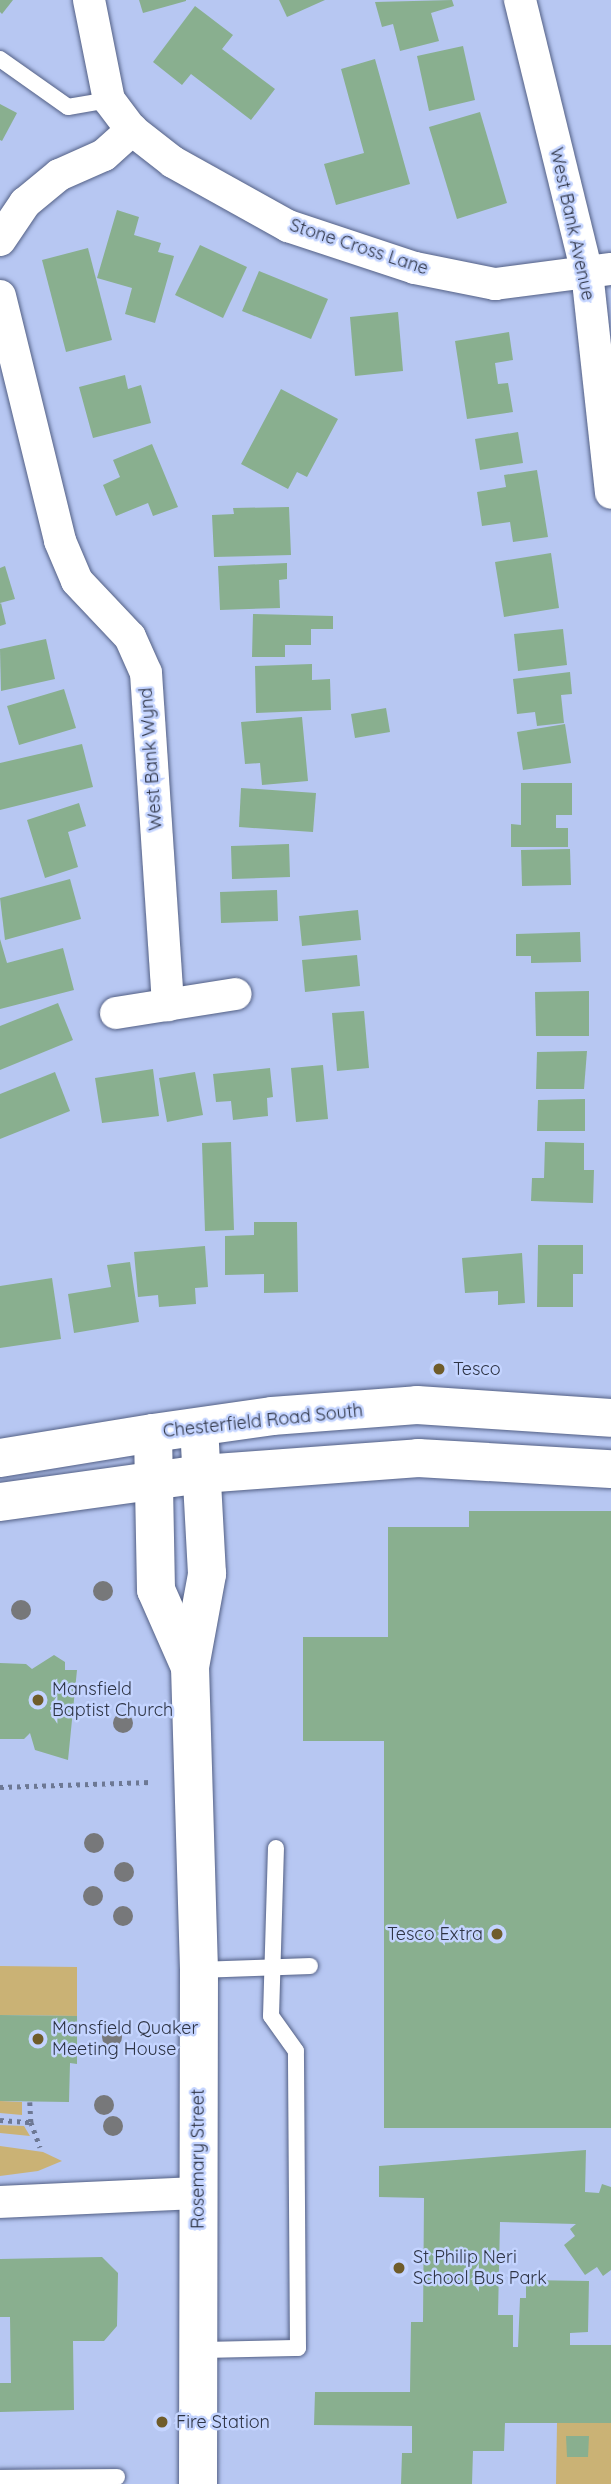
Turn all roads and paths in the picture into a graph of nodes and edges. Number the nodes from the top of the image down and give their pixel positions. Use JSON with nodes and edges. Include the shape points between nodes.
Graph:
{"nodes":[{"id":1,"x":89,"y":0,"type":"edge"},
{"id":2,"x":520,"y":0,"type":"edge"},
{"id":3,"x":0,"y":59,"type":"edge"},
{"id":4,"x":109,"y":100,"type":"junction"},
{"id":5,"x":132,"y":130,"type":"junction"},
{"id":6,"x":0,"y":240,"type":"edge"},
{"id":7,"x":599,"y":271,"type":"edge"},
{"id":8,"x":0,"y":296,"type":"edge"},
{"id":9,"x":611,"y":493,"type":"edge"},
{"id":10,"x":236,"y":994,"type":"dead end"},
{"id":11,"x":168,"y":1004,"type":"junction"},
{"id":12,"x":116,"y":1013,"type":"dead end"},
{"id":13,"x":611,"y":1418,"type":"edge"},
{"id":14,"x":199,"y":1428,"type":"junction"},
{"id":15,"x":153,"y":1433,"type":"junction"},
{"id":16,"x":0,"y":1458,"type":"edge"},
{"id":17,"x":611,"y":1469,"type":"edge"},
{"id":18,"x":202,"y":1474,"type":"junction"},
{"id":19,"x":155,"y":1482,"type":"junction"},
{"id":20,"x":0,"y":1502,"type":"edge"},
{"id":21,"x":190,"y":1667,"type":"junction"},
{"id":22,"x":151,"y":1782,"type":"dead end"},
{"id":23,"x":0,"y":1787,"type":"edge"},
{"id":24,"x":276,"y":1848,"type":"dead end"},
{"id":25,"x":310,"y":1966,"type":"dead end"},
{"id":26,"x":273,"y":1968,"type":"junction"},
{"id":27,"x":200,"y":1970,"type":"junction"},
{"id":28,"x":30,"y":2102,"type":"dead end"},
{"id":29,"x":0,"y":2120,"type":"edge"},
{"id":30,"x":31,"y":2122,"type":"junction"},
{"id":31,"x":40,"y":2147,"type":"dead end"},
{"id":32,"x":197,"y":2193,"type":"junction"},
{"id":33,"x":0,"y":2202,"type":"edge"},
{"id":34,"x":197,"y":2350,"type":"junction"},
{"id":35,"x":117,"y":2477,"type":"dead end"},
{"id":36,"x":0,"y":2478,"type":"edge"},
{"id":37,"x":56,"y":2481,"type":"edge"},
{"id":38,"x":198,"y":2484,"type":"edge"}],
"edges":[{"from":1,"to":4,"type":"street"},
{"from":2,"to":7,"type":"street","name":"West Bank Avenue"},
{"from":3,"to":4,"type":"lane","via":[[68,107]]},
{"from":4,"to":5,"type":"street","name":"Stone Cross Lane"},
{"from":5,"to":6,"type":"street","via":[[104,155],[59,175],[25,203]]},
{"from":5,"to":7,"type":"street","name":"Stone Cross Lane","via":[[173,162],[288,226],[415,268],[495,284]]},
{"from":7,"to":9,"type":"street","name":"West Bank Avenue"},
{"from":8,"to":11,"type":"street","name":"West Bank Wynd","via":[[60,541],[77,580],[131,637],[146,673]]},
{"from":10,"to":11,"type":"street"},
{"from":11,"to":12,"type":"street"},
{"from":13,"to":14,"type":"main road","name":"Chesterfield Road South","via":[[417,1405],[272,1416]]},
{"from":14,"to":15,"type":"main road","name":"Chesterfield Road South"},
{"from":14,"to":18,"type":"main road","name":"Rosemary Street"},
{"from":15,"to":16,"type":"main road","name":"Chesterfield Road South"},
{"from":15,"to":19,"type":"main road","name":"Rosemary Street"},
{"from":17,"to":18,"type":"main road","via":[[418,1458]]},
{"from":18,"to":19,"type":"main road"},
{"from":18,"to":21,"type":"main road","name":"Rosemary Street","via":[[207,1574]]},
{"from":19,"to":20,"type":"main road"},
{"from":19,"to":21,"type":"main road","name":"Rosemary Street","via":[[156,1590]]},
{"from":21,"to":27,"type":"main road","name":"Rosemary Street"},
{"from":22,"to":23,"type":"path"},
{"from":24,"to":26,"type":"lane"},
{"from":25,"to":26,"type":"lane"},
{"from":26,"to":27,"type":"lane"},
{"from":26,"to":34,"type":"lane","via":[[271,2016],[296,2051],[298,2348]]},
{"from":27,"to":32,"type":"main road","name":"Rosemary Street"},
{"from":28,"to":30,"type":"path"},
{"from":29,"to":30,"type":"path"},
{"from":30,"to":31,"type":"path"},
{"from":32,"to":33,"type":"street"},
{"from":32,"to":34,"type":"main road","name":"Rosemary Street"},
{"from":34,"to":38,"type":"main road","name":"Rosemary Street"},
{"from":35,"to":37,"type":"lane"},
{"from":36,"to":37,"type":"lane"}]}
